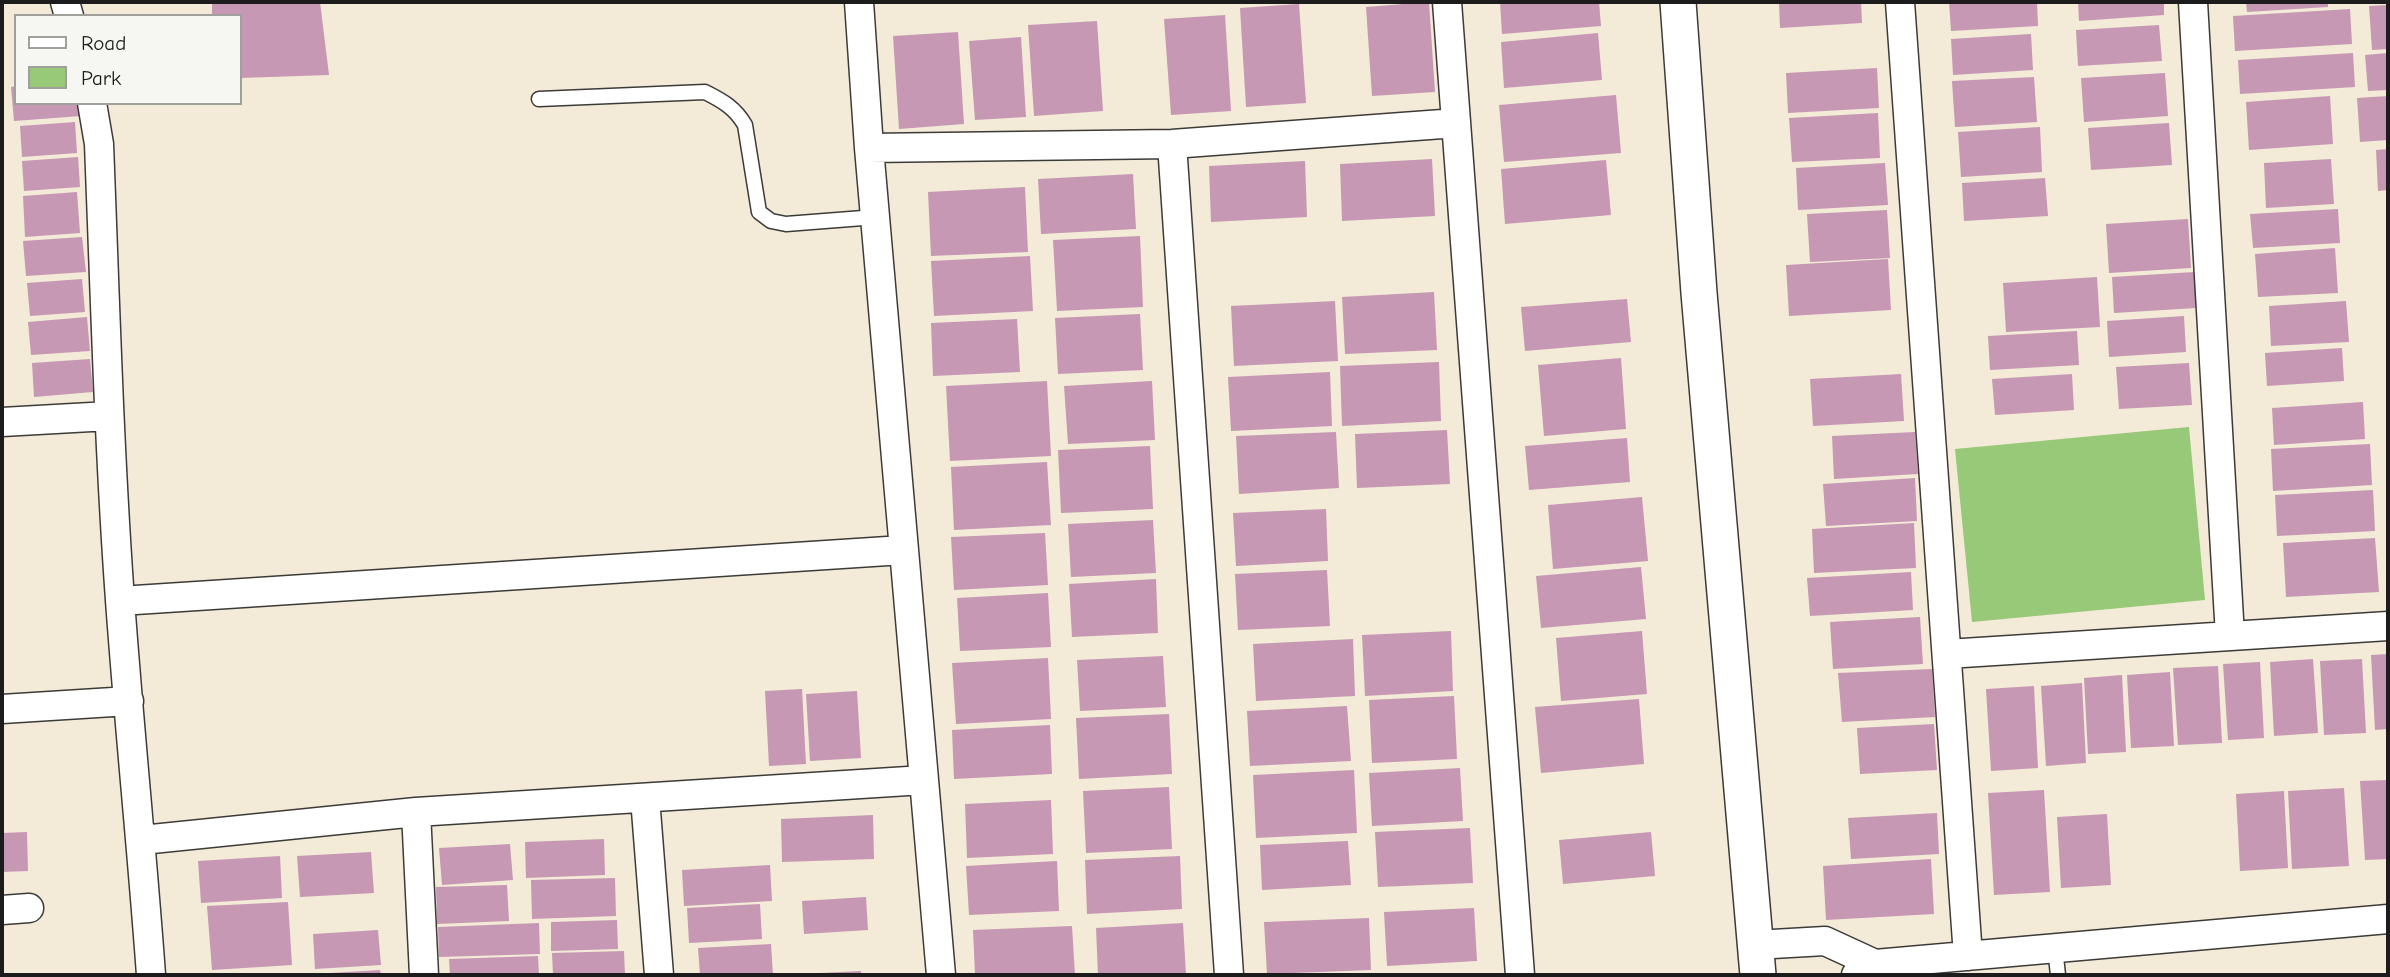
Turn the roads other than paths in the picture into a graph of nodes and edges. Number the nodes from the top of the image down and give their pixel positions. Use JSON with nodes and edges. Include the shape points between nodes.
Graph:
{"nodes":[{"id":1,"x":859,"y":2,"type":"edge"},
{"id":2,"x":1447,"y":2,"type":"edge"},
{"id":3,"x":1678,"y":2,"type":"edge"},
{"id":4,"x":1900,"y":2,"type":"edge"},
{"id":5,"x":2193,"y":2,"type":"edge"},
{"id":6,"x":539,"y":99,"type":"dead end"},
{"id":7,"x":92,"y":105,"type":"edge"},
{"id":8,"x":1456,"y":123,"type":"junction"},
{"id":9,"x":1172,"y":144,"type":"junction"},
{"id":10,"x":869,"y":148,"type":"junction"},
{"id":11,"x":876,"y":217,"type":"junction"},
{"id":12,"x":109,"y":416,"type":"junction"},
{"id":13,"x":2,"y":422,"type":"edge"},
{"id":14,"x":903,"y":550,"type":"junction"},
{"id":15,"x":120,"y":601,"type":"junction"},
{"id":16,"x":2388,"y":626,"type":"edge"},
{"id":17,"x":2230,"y":636,"type":"junction"},
{"id":18,"x":1947,"y":654,"type":"junction"},
{"id":19,"x":130,"y":701,"type":"junction"},
{"id":20,"x":2,"y":709,"type":"edge"},
{"id":21,"x":924,"y":780,"type":"junction"},
{"id":22,"x":645,"y":798,"type":"junction"},
{"id":23,"x":416,"y":812,"type":"junction"},
{"id":24,"x":142,"y":841,"type":"junction"},
{"id":25,"x":2388,"y":919,"type":"edge"},
{"id":26,"x":1968,"y":956,"type":"junction"},
{"id":27,"x":1757,"y":960,"type":"edge"},
{"id":28,"x":2057,"y":962,"type":"edge"},
{"id":29,"x":1865,"y":970,"type":"edge"},
{"id":30,"x":151,"y":975,"type":"edge"},
{"id":31,"x":424,"y":975,"type":"edge"},
{"id":32,"x":659,"y":975,"type":"edge"},
{"id":33,"x":941,"y":975,"type":"edge"},
{"id":34,"x":1229,"y":975,"type":"edge"},
{"id":35,"x":1520,"y":975,"type":"edge"}],
"edges":[{"from":1,"to":10,"type":"street"},
{"from":2,"to":8,"type":"street"},
{"from":3,"to":27,"type":"street"},
{"from":4,"to":18,"type":"street"},
{"from":5,"to":17,"type":"street"},
{"from":6,"to":11,"type":"lane","via":[[705,92],[727,103],[745,125],[759,212],[771,221],[786,224]]},
{"from":7,"to":12,"type":"street","via":[[100,144]]},
{"from":8,"to":9,"type":"street"},
{"from":8,"to":35,"type":"street"},
{"from":9,"to":10,"type":"street"},
{"from":9,"to":34,"type":"street"},
{"from":10,"to":11,"type":"street"},
{"from":11,"to":14,"type":"street"},
{"from":12,"to":13,"type":"street"},
{"from":12,"to":15,"type":"street"},
{"from":14,"to":15,"type":"street"},
{"from":14,"to":21,"type":"street"},
{"from":15,"to":19,"type":"street"},
{"from":16,"to":17,"type":"street"},
{"from":17,"to":18,"type":"street"},
{"from":18,"to":26,"type":"street"},
{"from":19,"to":20,"type":"street"},
{"from":19,"to":24,"type":"street"},
{"from":21,"to":22,"type":"street"},
{"from":21,"to":33,"type":"street"},
{"from":22,"to":23,"type":"street"},
{"from":22,"to":32,"type":"street"},
{"from":23,"to":24,"type":"street"},
{"from":23,"to":31,"type":"street"},
{"from":24,"to":30,"type":"street"},
{"from":25,"to":28,"type":"street"},
{"from":26,"to":28,"type":"street"},
{"from":26,"to":29,"type":"street"},
{"from":27,"to":29,"type":"street","via":[[1825,941]]}]}
